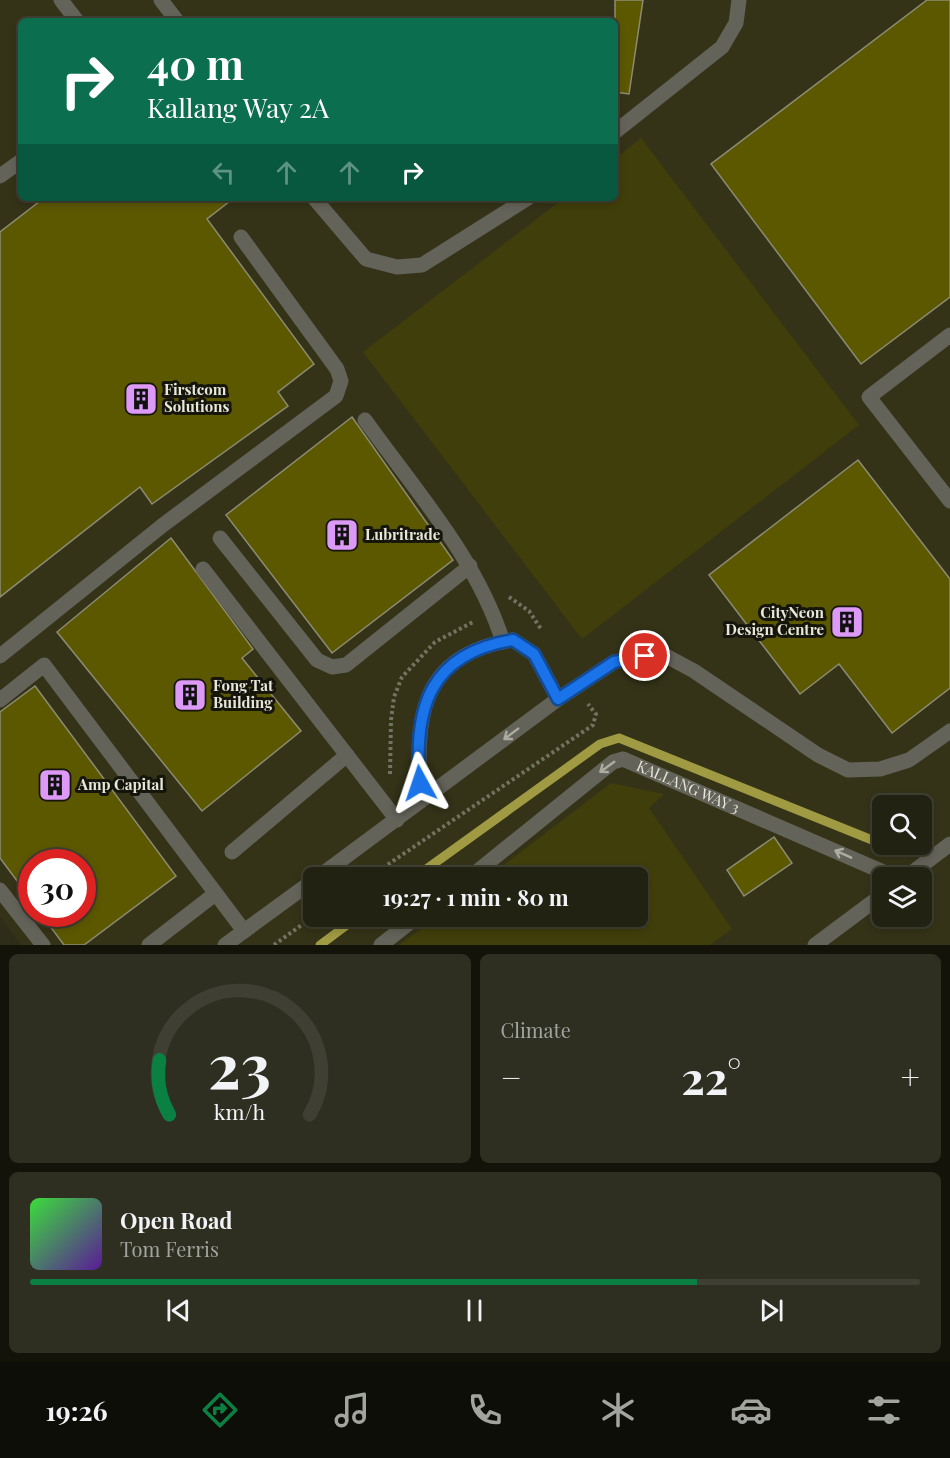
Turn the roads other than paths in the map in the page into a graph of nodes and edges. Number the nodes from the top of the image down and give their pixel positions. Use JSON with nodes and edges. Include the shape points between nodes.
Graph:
{"nodes":[{"id":1,"x":61,"y":0,"type":"edge"},
{"id":2,"x":161,"y":0,"type":"edge"},
{"id":3,"x":739,"y":0,"type":"edge"},
{"id":4,"x":75,"y":18,"type":"edge"},
{"id":5,"x":175,"y":18,"type":"edge"},
{"id":6,"x":618,"y":130,"type":"edge"},
{"id":7,"x":18,"y":163,"type":"edge"},
{"id":8,"x":0,"y":176,"type":"edge"},
{"id":9,"x":317,"y":201,"type":"edge"},
{"id":10,"x":523,"y":201,"type":"edge"},
{"id":11,"x":241,"y":237,"type":"dead end"},
{"id":12,"x":950,"y":335,"type":"edge"},
{"id":13,"x":365,"y":420,"type":"dead end"},
{"id":14,"x":950,"y":501,"type":"edge"},
{"id":15,"x":220,"y":538,"type":"dead end"},
{"id":16,"x":470,"y":566,"type":"junction"},
{"id":17,"x":203,"y":569,"type":"dead end"},
{"id":18,"x":503,"y":642,"type":"junction"},
{"id":19,"x":0,"y":656,"type":"edge"},
{"id":20,"x":558,"y":699,"type":"junction"},
{"id":21,"x":0,"y":700,"type":"edge"},
{"id":22,"x":950,"y":731,"type":"edge"},
{"id":23,"x":347,"y":756,"type":"junction"},
{"id":24,"x":422,"y":801,"type":"junction"},
{"id":25,"x":397,"y":820,"type":"junction"},
{"id":26,"x":950,"y":844,"type":"edge"},
{"id":27,"x":232,"y":852,"type":"dead end"},
{"id":28,"x":332,"y":867,"type":"edge"},
{"id":29,"x":483,"y":867,"type":"edge"},
{"id":30,"x":872,"y":867,"type":"edge"},
{"id":31,"x":920,"y":867,"type":"edge"},
{"id":32,"x":303,"y":888,"type":"edge"},
{"id":33,"x":0,"y":890,"type":"edge"},
{"id":34,"x":215,"y":894,"type":"junction"},
{"id":35,"x":872,"y":902,"type":"edge"},
{"id":36,"x":404,"y":927,"type":"edge"},
{"id":37,"x":244,"y":931,"type":"junction"},
{"id":38,"x":43,"y":945,"type":"edge"},
{"id":39,"x":149,"y":945,"type":"edge"},
{"id":40,"x":225,"y":945,"type":"edge"},
{"id":41,"x":381,"y":945,"type":"edge"},
{"id":42,"x":814,"y":945,"type":"edge"}],
"edges":[{"from":1,"to":4,"type":"street"},
{"from":2,"to":5,"type":"street"},
{"from":3,"to":6,"type":"street","via":[[736,23],[722,47]]},
{"from":7,"to":8,"type":"street"},
{"from":9,"to":10,"type":"street","via":[[366,259],[397,267],[422,265]]},
{"from":11,"to":19,"type":"street","via":[[337,369],[341,381],[336,396],[163,525]]},
{"from":12,"to":14,"type":"street","via":[[868,397]]},
{"from":13,"to":16,"type":"street"},
{"from":15,"to":16,"type":"street","via":[[317,660],[332,667],[346,664]]},
{"from":16,"to":18,"type":"street","via":[[494,612]]},
{"from":17,"to":23,"type":"street"},
{"from":18,"to":20,"type":"street","via":[[513,640],[534,654]]},
{"from":18,"to":24,"type":"street","via":[[488,644],[446,669],[426,698],[417,748]]},
{"from":20,"to":22,"type":"street","via":[[614,662],[645,656],[668,657],[818,755],[848,770],[880,769],[909,760]]},
{"from":20,"to":24,"type":"street","one_way":true},
{"from":21,"to":34,"type":"street","via":[[44,665]]},
{"from":23,"to":25,"type":"street"},
{"from":23,"to":27,"type":"street"},
{"from":24,"to":25,"type":"street"},
{"from":25,"to":28,"type":"street"},
{"from":26,"to":31,"type":"street"},
{"from":30,"to":29,"type":"street","name":"KALLANG WAY 3","one_way":true,"via":[[623,759],[613,762]]},
{"from":32,"to":37,"type":"street"},
{"from":33,"to":38,"type":"street"},
{"from":34,"to":37,"type":"street"},
{"from":34,"to":39,"type":"street"},
{"from":35,"to":42,"type":"street"},
{"from":36,"to":41,"type":"street"},
{"from":37,"to":40,"type":"street"}]}
